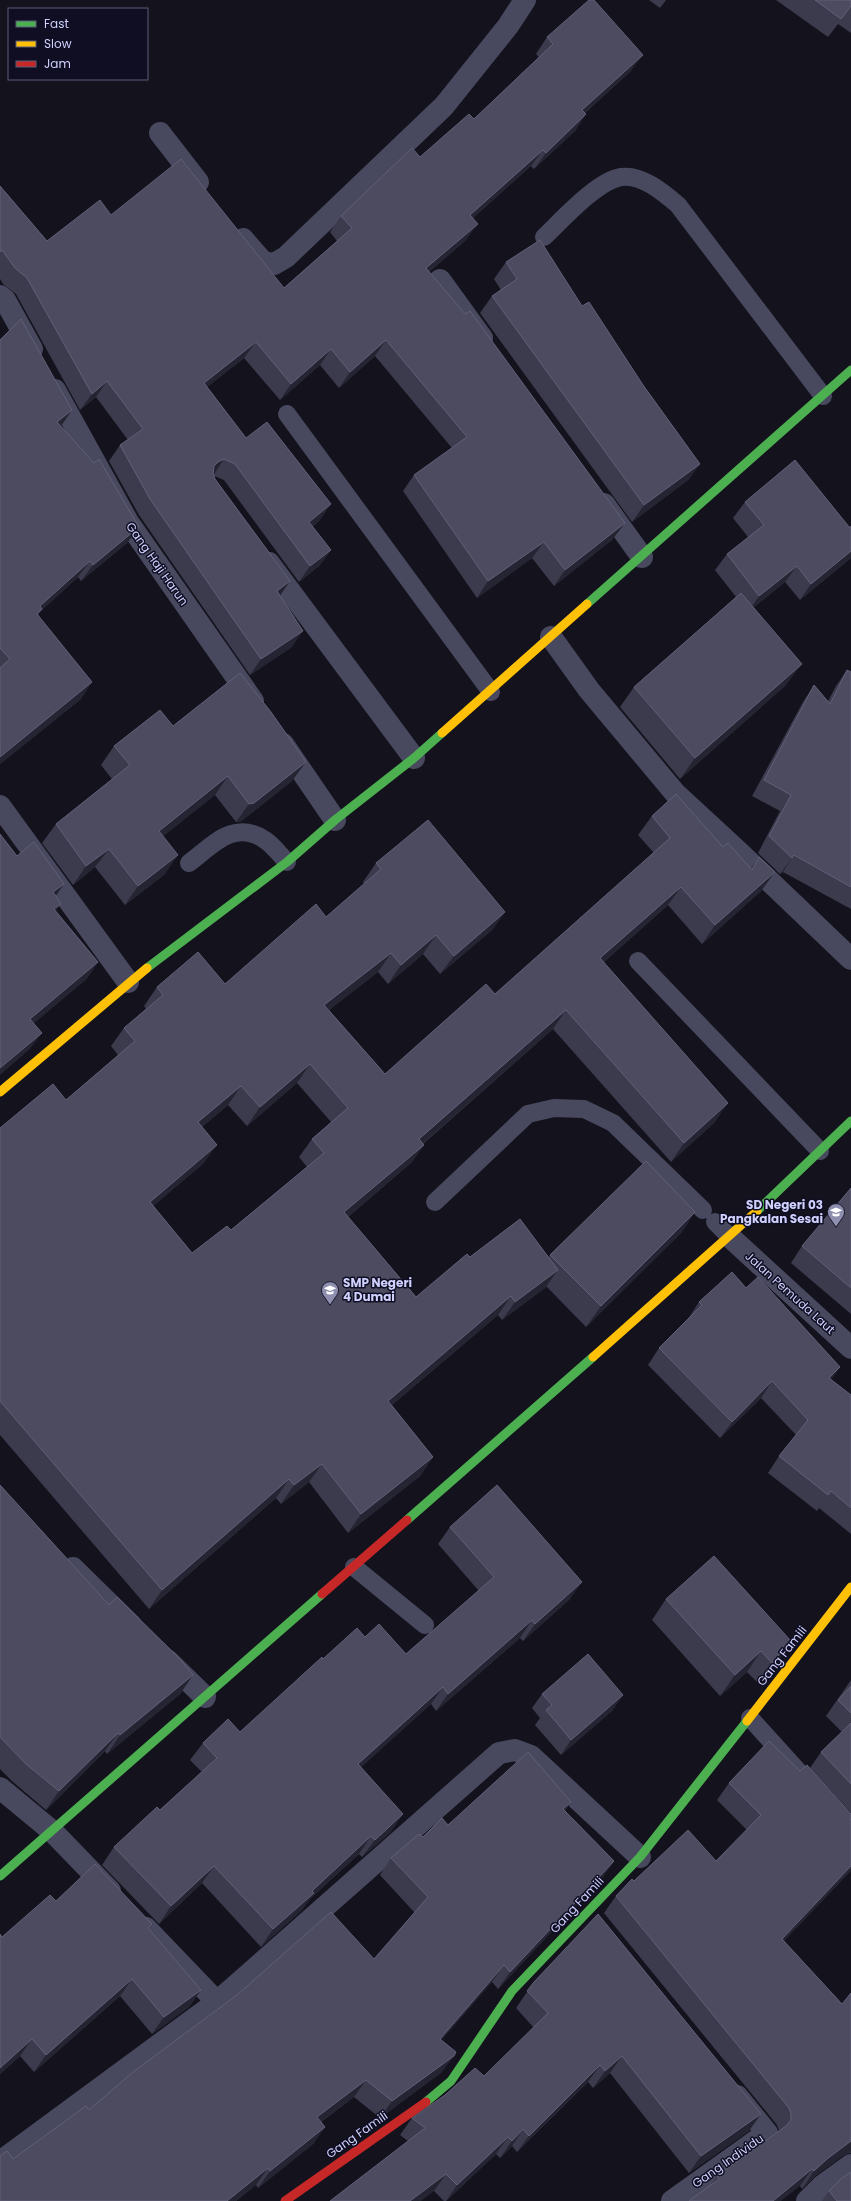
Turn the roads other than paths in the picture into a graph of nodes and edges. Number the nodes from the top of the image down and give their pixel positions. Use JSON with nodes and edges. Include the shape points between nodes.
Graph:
{"nodes":[{"id":1,"x":525,"y":0,"type":"edge"},
{"id":2,"x":160,"y":133,"type":"dead end"},
{"id":3,"x":209,"y":196,"type":"edge"},
{"id":4,"x":228,"y":221,"type":"edge"},
{"id":5,"x":544,"y":236,"type":"dead end"},
{"id":6,"x":440,"y":280,"type":"dead end"},
{"id":7,"x":0,"y":296,"type":"edge"},
{"id":8,"x":496,"y":357,"type":"edge"},
{"id":9,"x":851,"y":370,"type":"edge"},
{"id":10,"x":823,"y":396,"type":"junction"},
{"id":11,"x":287,"y":414,"type":"dead end"},
{"id":12,"x":590,"y":486,"type":"edge"},
{"id":13,"x":256,"y":545,"type":"edge"},
{"id":14,"x":642,"y":557,"type":"junction"},
{"id":15,"x":551,"y":636,"type":"junction"},
{"id":16,"x":491,"y":692,"type":"junction"},
{"id":17,"x":414,"y":758,"type":"junction"},
{"id":18,"x":0,"y":806,"type":"edge"},
{"id":19,"x":335,"y":820,"type":"junction"},
{"id":20,"x":287,"y":862,"type":"junction"},
{"id":21,"x":189,"y":863,"type":"dead end"},
{"id":22,"x":851,"y":959,"type":"edge"},
{"id":23,"x":638,"y":961,"type":"dead end"},
{"id":24,"x":128,"y":982,"type":"junction"},
{"id":25,"x":0,"y":1092,"type":"edge"},
{"id":26,"x":851,"y":1121,"type":"edge"},
{"id":27,"x":820,"y":1151,"type":"junction"},
{"id":28,"x":435,"y":1202,"type":"dead end"},
{"id":29,"x":716,"y":1223,"type":"junction"},
{"id":30,"x":851,"y":1348,"type":"edge"},
{"id":31,"x":57,"y":1552,"type":"edge"},
{"id":32,"x":354,"y":1567,"type":"junction"},
{"id":33,"x":851,"y":1587,"type":"edge"},
{"id":34,"x":425,"y":1625,"type":"dead end"},
{"id":35,"x":205,"y":1697,"type":"junction"},
{"id":36,"x":750,"y":1718,"type":"junction"},
{"id":37,"x":808,"y":1782,"type":"edge"},
{"id":38,"x":0,"y":1788,"type":"edge"},
{"id":39,"x":52,"y":1831,"type":"junction"},
{"id":40,"x":640,"y":1857,"type":"junction"},
{"id":41,"x":0,"y":1876,"type":"edge"},
{"id":42,"x":587,"y":1912,"type":"junction"},
{"id":43,"x":602,"y":1931,"type":"edge"},
{"id":44,"x":217,"y":2002,"type":"junction"},
{"id":45,"x":722,"y":2078,"type":"edge"},
{"id":46,"x":4,"y":2159,"type":"edge"},
{"id":47,"x":851,"y":2165,"type":"edge"},
{"id":48,"x":285,"y":2201,"type":"edge"},
{"id":49,"x":672,"y":2201,"type":"edge"},
{"id":50,"x":807,"y":2201,"type":"edge"}],
"edges":[{"from":1,"to":4,"type":"street","via":[[508,26],[444,106],[286,257],[274,264],[263,262]]},
{"from":2,"to":3,"type":"street"},
{"from":5,"to":10,"type":"lane","via":[[603,183],[622,177],[657,188],[678,205]]},
{"from":6,"to":8,"type":"street"},
{"from":7,"to":19,"type":"street","name":"Gang Haji Harun","via":[[9,307],[128,522]]},
{"from":9,"to":10,"type":"street"},
{"from":10,"to":14,"type":"street"},
{"from":11,"to":16,"type":"lane"},
{"from":12,"to":14,"type":"street"},
{"from":13,"to":17,"type":"street"},
{"from":14,"to":15,"type":"street"},
{"from":15,"to":16,"type":"street"},
{"from":15,"to":22,"type":"street","via":[[589,690],[675,793]]},
{"from":16,"to":17,"type":"street"},
{"from":17,"to":19,"type":"street"},
{"from":18,"to":24,"type":"street"},
{"from":19,"to":20,"type":"street"},
{"from":20,"to":21,"type":"lane","via":[[264,840],[244,832],[230,832]]},
{"from":20,"to":24,"type":"street"},
{"from":23,"to":27,"type":"lane"},
{"from":24,"to":25,"type":"street"},
{"from":26,"to":27,"type":"street"},
{"from":27,"to":29,"type":"street"},
{"from":28,"to":29,"type":"lane","via":[[528,1114],[554,1108],[584,1109],[613,1123]]},
{"from":29,"to":30,"type":"street","name":"Jalan Pemuda Laut"},
{"from":29,"to":32,"type":"street"},
{"from":31,"to":35,"type":"street"},
{"from":32,"to":34,"type":"lane"},
{"from":32,"to":35,"type":"street"},
{"from":33,"to":36,"type":"street","name":"Gang Famili"},
{"from":35,"to":39,"type":"street"},
{"from":36,"to":37,"type":"lane"},
{"from":36,"to":40,"type":"street","name":"Gang Famili"},
{"from":38,"to":39,"type":"street"},
{"from":39,"to":41,"type":"street"},
{"from":39,"to":44,"type":"street"},
{"from":40,"to":42,"type":"street","name":"Gang Famili"},
{"from":40,"to":44,"type":"street","via":[[531,1756],[515,1750],[499,1753]]},
{"from":42,"to":43,"type":"street"},
{"from":42,"to":48,"type":"street","name":"Gang Famili","via":[[512,1991],[451,2081]]},
{"from":44,"to":46,"type":"street"},
{"from":45,"to":49,"type":"street","name":"Gang Individu","via":[[767,2133]]},
{"from":47,"to":50,"type":"street","via":[[822,2186]]}]}
